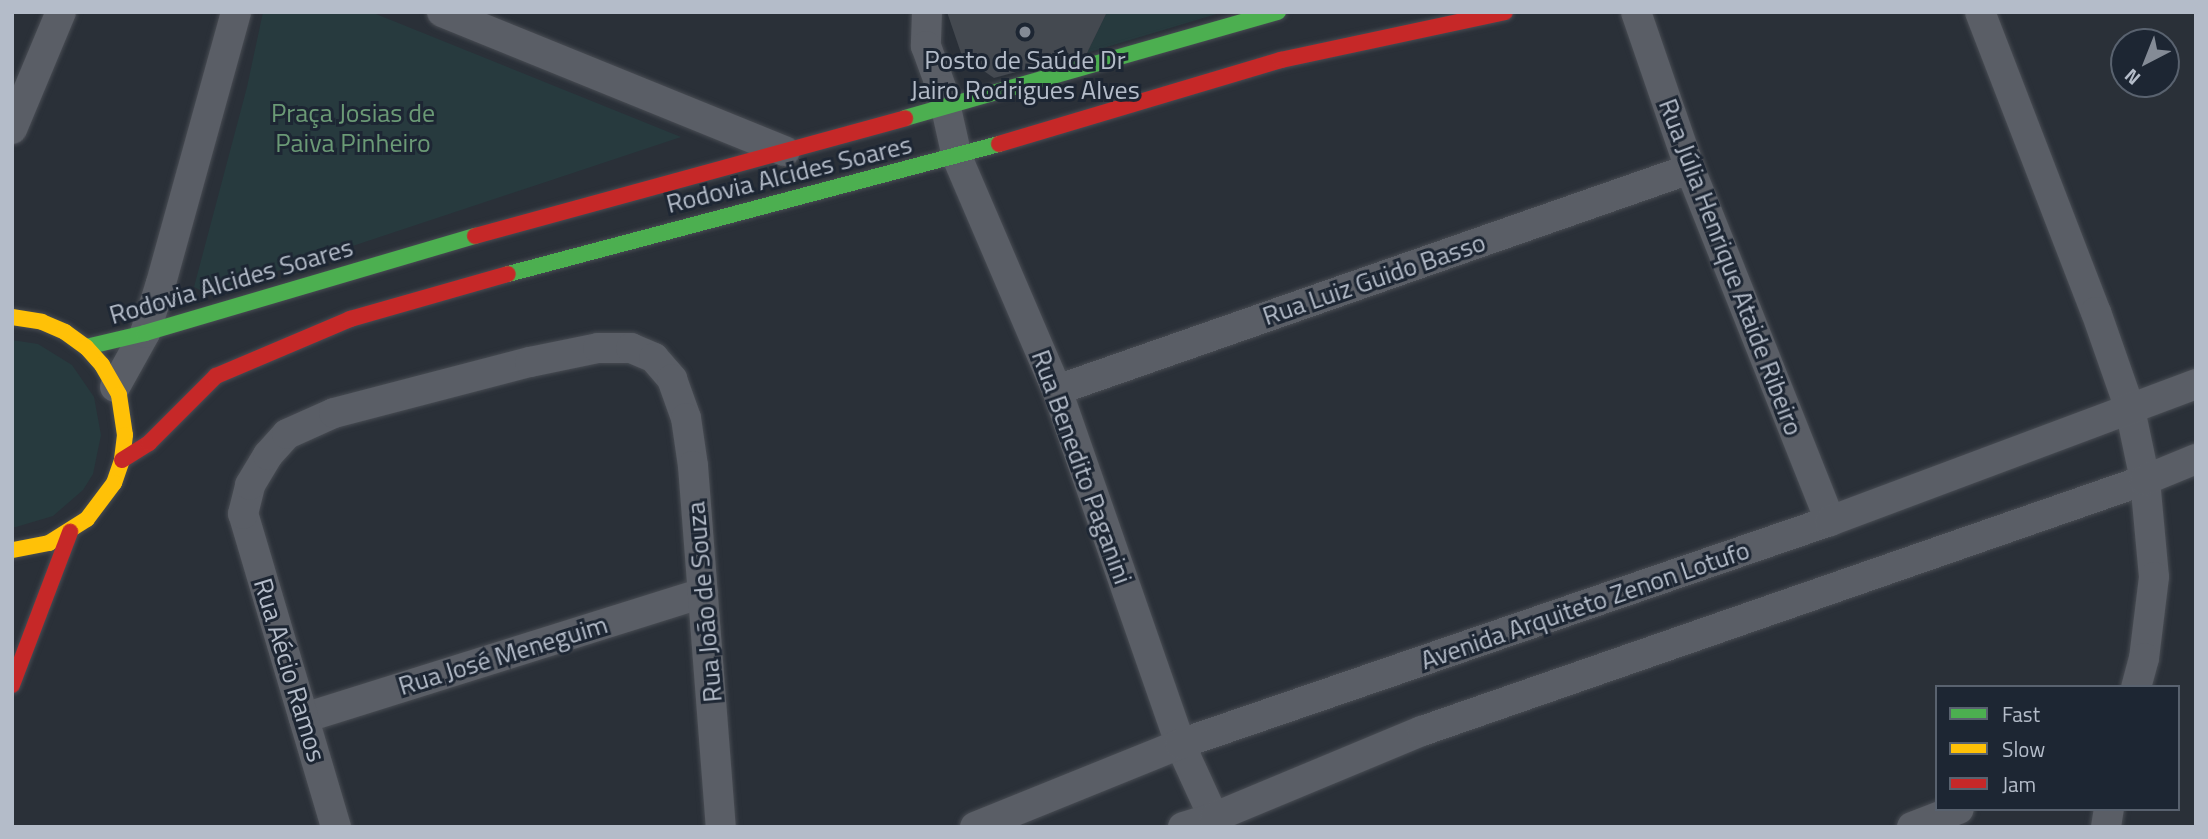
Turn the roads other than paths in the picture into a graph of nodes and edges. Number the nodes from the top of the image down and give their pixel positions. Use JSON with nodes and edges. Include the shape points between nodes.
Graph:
{"nodes":[{"id":1,"x":61,"y":12,"type":"edge"},
{"id":2,"x":236,"y":12,"type":"edge"},
{"id":3,"x":442,"y":12,"type":"edge"},
{"id":4,"x":927,"y":12,"type":"edge"},
{"id":5,"x":1278,"y":12,"type":"edge"},
{"id":6,"x":1505,"y":12,"type":"edge"},
{"id":7,"x":1636,"y":12,"type":"edge"},
{"id":8,"x":1980,"y":12,"type":"edge"},
{"id":9,"x":946,"y":107,"type":"junction"},
{"id":10,"x":12,"y":130,"type":"edge"},
{"id":11,"x":785,"y":151,"type":"junction"},
{"id":12,"x":957,"y":157,"type":"junction"},
{"id":13,"x":1690,"y":169,"type":"junction"},
{"id":14,"x":12,"y":317,"type":"edge"},
{"id":15,"x":145,"y":333,"type":"junction"},
{"id":16,"x":86,"y":346,"type":"junction"},
{"id":17,"x":673,"y":379,"type":"joint"},
{"id":18,"x":2196,"y":384,"type":"edge"},
{"id":19,"x":114,"y":387,"type":"junction"},
{"id":20,"x":1057,"y":390,"type":"junction"},
{"id":21,"x":2130,"y":409,"type":"junction"},
{"id":22,"x":2196,"y":458,"type":"edge"},
{"id":23,"x":122,"y":460,"type":"junction"},
{"id":24,"x":2145,"y":480,"type":"junction"},
{"id":25,"x":1830,"y":521,"type":"junction"},
{"id":26,"x":70,"y":532,"type":"junction"},
{"id":27,"x":12,"y":550,"type":"edge"},
{"id":28,"x":703,"y":593,"type":"junction"},
{"id":29,"x":12,"y":685,"type":"edge"},
{"id":30,"x":2137,"y":685,"type":"edge"},
{"id":31,"x":304,"y":718,"type":"junction"},
{"id":32,"x":1180,"y":744,"type":"junction"},
{"id":33,"x":1954,"y":811,"type":"edge"},
{"id":34,"x":1217,"y":822,"type":"edge"},
{"id":35,"x":336,"y":827,"type":"edge"},
{"id":36,"x":721,"y":827,"type":"edge"},
{"id":37,"x":975,"y":827,"type":"edge"},
{"id":38,"x":1183,"y":827,"type":"edge"},
{"id":39,"x":1912,"y":827,"type":"edge"}],
"edges":[{"from":1,"to":10,"type":"street"},
{"from":2,"to":15,"type":"street","via":[[200,152]]},
{"from":3,"to":11,"type":"street"},
{"from":4,"to":9,"type":"street","name":"Rua Benedito Paganini","via":[[926,46]]},
{"from":5,"to":9,"type":"main road","name":"Rodovia Alcides Soares"},
{"from":6,"to":12,"type":"main road","name":"Rodovia Alcides Soares","via":[[1281,60]]},
{"from":7,"to":13,"type":"street","name":"Rua Júlia Henrique Ataide Ribeiro"},
{"from":8,"to":21,"type":"street"},
{"from":9,"to":11,"type":"main road","name":"Rodovia Alcides Soares"},
{"from":9,"to":12,"type":"street","name":"Rua Benedito Paganini"},
{"from":11,"to":15,"type":"main road","name":"Rodovia Alcides Soares"},
{"from":12,"to":20,"type":"street","name":"Rua Benedito Paganini"},
{"from":12,"to":23,"type":"main road","name":"Rodovia Alcides Soares","via":[[602,247],[350,319],[216,376],[149,443]]},
{"from":13,"to":20,"type":"street","name":"Rua Luiz Guido Basso"},
{"from":13,"to":25,"type":"street","name":"Rua Júlia Henrique Ataide Ribeiro"},
{"from":14,"to":16,"type":"main road","name":"Rodovia Alcides Soares","via":[[42,322]]},
{"from":15,"to":16,"type":"main road","name":"Rodovia Alcides Soares"},
{"from":15,"to":19,"type":"street"},
{"from":16,"to":19,"type":"main road","name":"Rodovia Alcides Soares"},
{"from":17,"to":28,"type":"street","name":"Rua João de Souza","via":[[686,418],[693,466]]},
{"from":17,"to":31,"type":"street","name":"Rua Aécio Ramos","via":[[654,358],[631,348],[598,348],[405,393],[334,413],[287,434],[250,485],[243,514]]},
{"from":18,"to":21,"type":"street","name":"Avenida Arquiteto Zenon Lotufo"},
{"from":19,"to":23,"type":"main road","name":"Rodovia Alcides Soares","via":[[125,435]]},
{"from":20,"to":32,"type":"street","name":"Rua Benedito Paganini"},
{"from":21,"to":24,"type":"street"},
{"from":21,"to":25,"type":"street","name":"Avenida Arquiteto Zenon Lotufo"},
{"from":22,"to":24,"type":"street"},
{"from":23,"to":26,"type":"main road","name":"Rodovia Alcides Soares","via":[[102,503]]},
{"from":24,"to":30,"type":"street","via":[[2154,577]]},
{"from":24,"to":34,"type":"street","via":[[1422,731]]},
{"from":25,"to":32,"type":"street","name":"Avenida Arquiteto Zenon Lotufo"},
{"from":26,"to":27,"type":"main road","name":"Rodovia Alcides Soares","via":[[49,543]]},
{"from":26,"to":29,"type":"main road"},
{"from":28,"to":31,"type":"street","name":"Rua José Meneguim"},
{"from":28,"to":36,"type":"street","name":"Rua João de Souza"},
{"from":31,"to":35,"type":"street","name":"Rua Aécio Ramos"},
{"from":32,"to":34,"type":"street","name":"Rua Benedito Paganini"},
{"from":32,"to":37,"type":"street","name":"Avenida Arquiteto Zenon Lotufo"},
{"from":33,"to":39,"type":"street"},
{"from":34,"to":38,"type":"street"}]}
